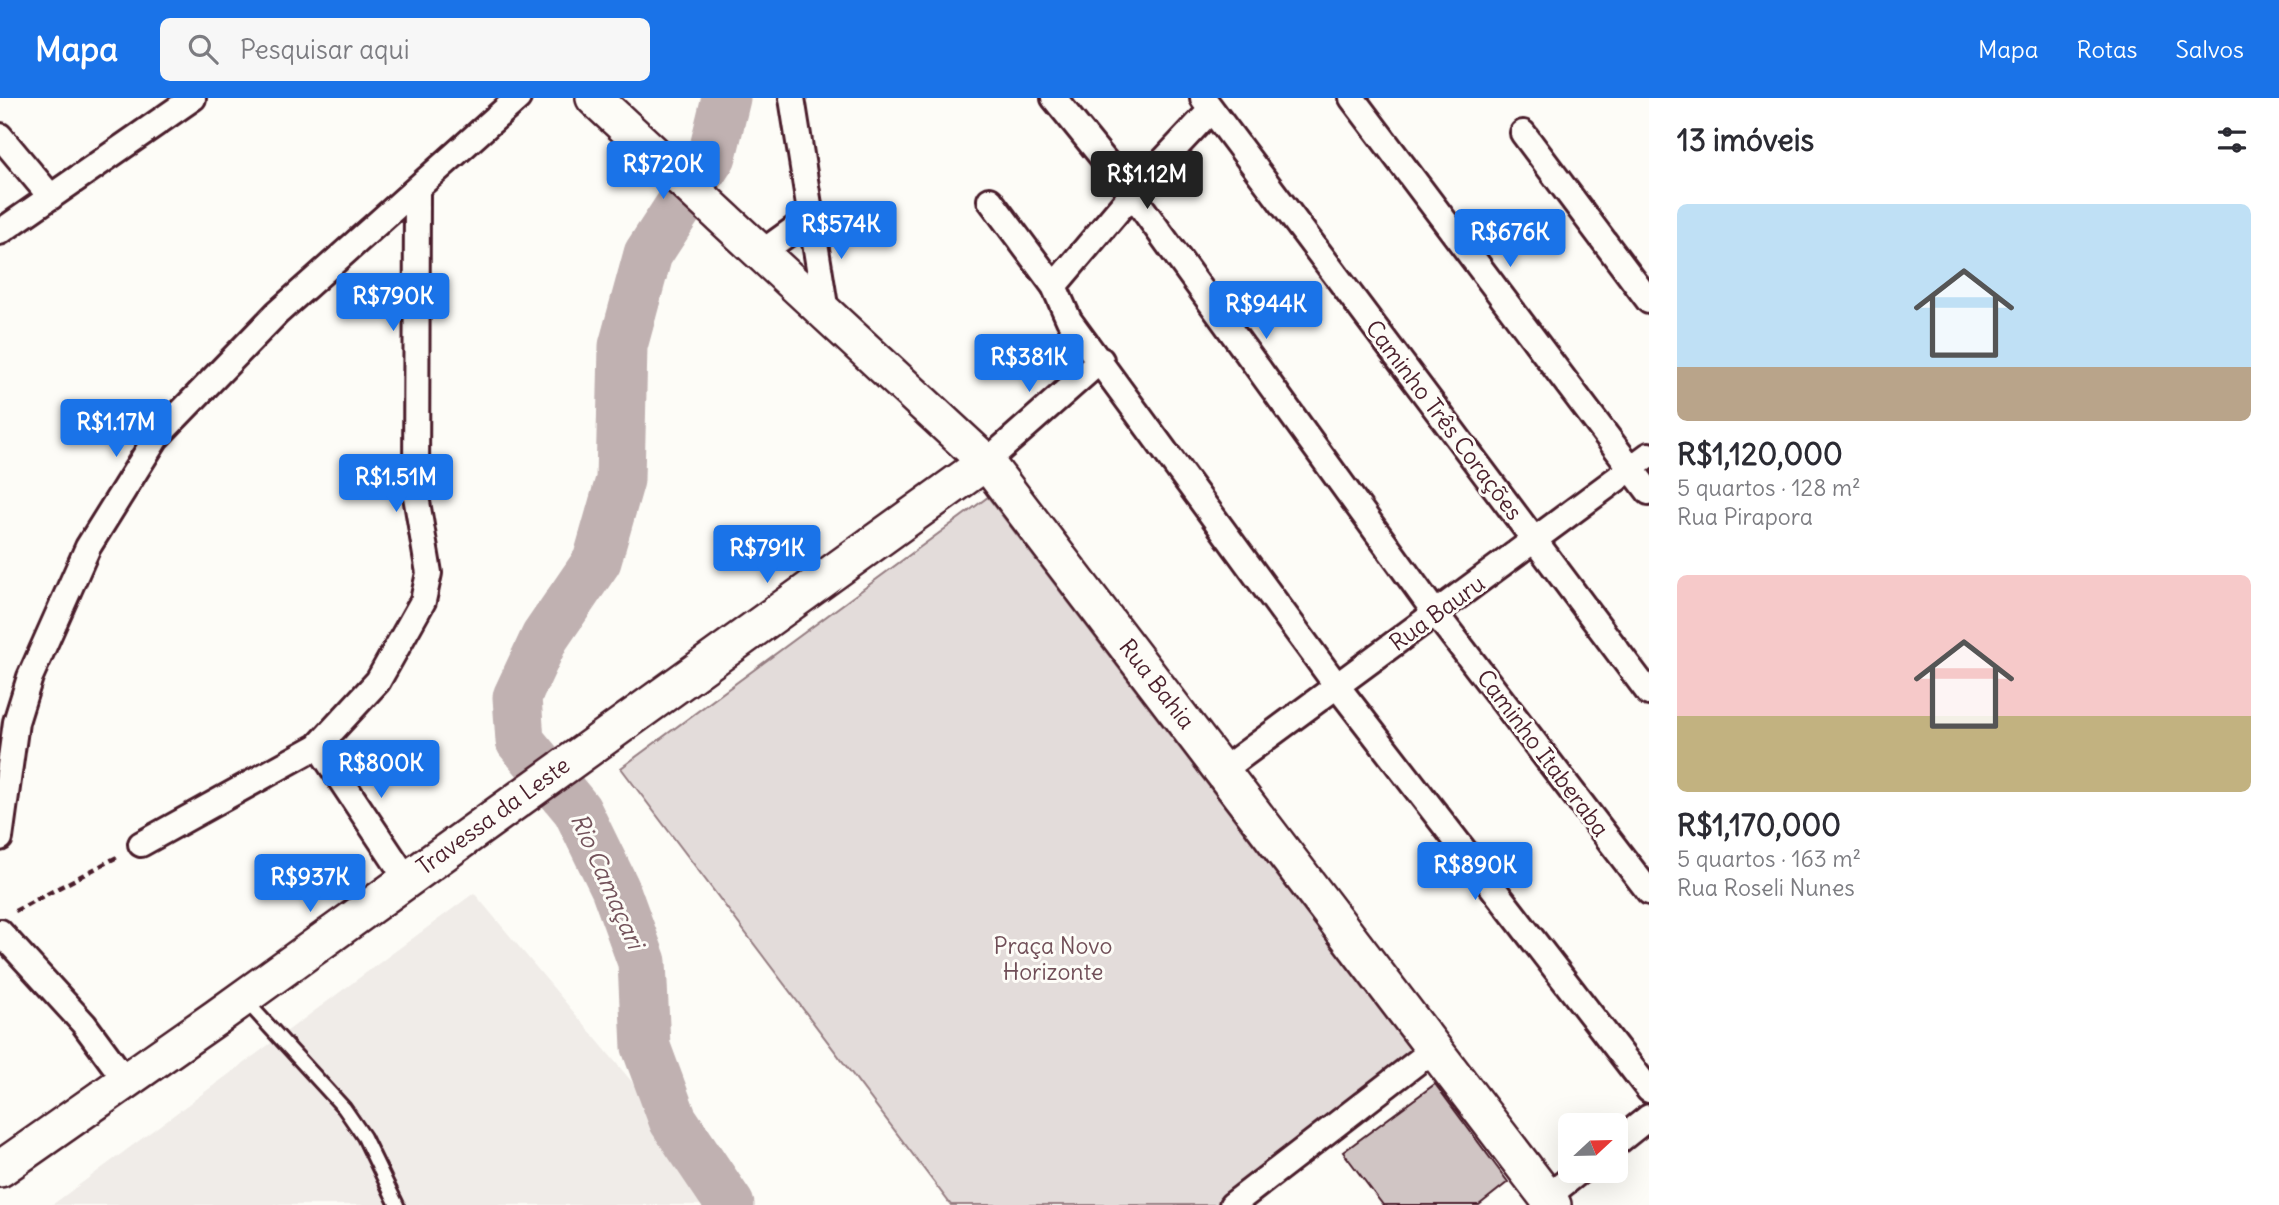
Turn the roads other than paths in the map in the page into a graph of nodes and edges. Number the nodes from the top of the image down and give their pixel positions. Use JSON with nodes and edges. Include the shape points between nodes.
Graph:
{"nodes":[{"id":1,"x":193,"y":98,"type":"edge"},
{"id":2,"x":519,"y":98,"type":"edge"},
{"id":3,"x":594,"y":98,"type":"edge"},
{"id":4,"x":792,"y":98,"type":"edge"},
{"id":5,"x":1054,"y":98,"type":"edge"},
{"id":6,"x":1352,"y":98,"type":"edge"},
{"id":7,"x":1206,"y":104,"type":"edge"},
{"id":8,"x":1523,"y":132,"type":"dead end"},
{"id":9,"x":0,"y":136,"type":"edge"},
{"id":10,"x":416,"y":190,"type":"junction"},
{"id":11,"x":1132,"y":194,"type":"junction"},
{"id":12,"x":51,"y":197,"type":"junction"},
{"id":13,"x":990,"y":200,"type":"dead end"},
{"id":14,"x":811,"y":217,"type":"junction"},
{"id":15,"x":0,"y":232,"type":"edge"},
{"id":16,"x":761,"y":253,"type":"junction"},
{"id":17,"x":1054,"y":286,"type":"junction"},
{"id":18,"x":1649,"y":300,"type":"edge"},
{"id":19,"x":826,"y":312,"type":"junction"},
{"id":20,"x":1101,"y":360,"type":"junction"},
{"id":21,"x":986,"y":462,"type":"junction"},
{"id":22,"x":1640,"y":462,"type":"edge"},
{"id":23,"x":1649,"y":492,"type":"edge"},
{"id":24,"x":1535,"y":540,"type":"junction"},
{"id":25,"x":1436,"y":614,"type":"junction"},
{"id":26,"x":1337,"y":686,"type":"junction"},
{"id":27,"x":1649,"y":693,"type":"edge"},
{"id":28,"x":0,"y":703,"type":"edge"},
{"id":29,"x":16,"y":722,"type":"junction"},
{"id":30,"x":318,"y":746,"type":"junction"},
{"id":31,"x":1223,"y":769,"type":"junction"},
{"id":32,"x":0,"y":838,"type":"edge"},
{"id":33,"x":141,"y":844,"type":"road end"},
{"id":34,"x":406,"y":878,"type":"junction"},
{"id":35,"x":1649,"y":892,"type":"edge"},
{"id":36,"x":6,"y":923,"type":"edge"},
{"id":37,"x":10,"y":954,"type":"edge"},
{"id":38,"x":242,"y":998,"type":"junction"},
{"id":39,"x":1434,"y":1049,"type":"junction"},
{"id":40,"x":127,"y":1080,"type":"junction"},
{"id":41,"x":1649,"y":1090,"type":"edge"},
{"id":42,"x":1649,"y":1117,"type":"edge"},
{"id":43,"x":1628,"y":1134,"type":"edge"},
{"id":44,"x":0,"y":1169,"type":"edge"},
{"id":45,"x":1568,"y":1183,"type":"edge"},
{"id":46,"x":1550,"y":1201,"type":"edge"},
{"id":47,"x":397,"y":1205,"type":"edge"},
{"id":48,"x":1232,"y":1205,"type":"edge"}],
"edges":[{"from":1,"to":12,"type":"street"},
{"from":2,"to":10,"type":"street"},
{"from":3,"to":16,"type":"street","name":"Rua Bahia"},
{"from":4,"to":14,"type":"street"},
{"from":5,"to":11,"type":"street","name":"Caminho Itaberaba"},
{"from":6,"to":22,"type":"street"},
{"from":7,"to":11,"type":"street"},
{"from":7,"to":24,"type":"street","name":"Caminho Três Corações"},
{"from":8,"to":18,"type":"street"},
{"from":9,"to":12,"type":"street"},
{"from":10,"to":29,"type":"street","via":[[277,313],[156,438],[88,547],[30,677]]},
{"from":10,"to":30,"type":"street","via":[[416,496],[427,546],[427,587],[378,681]]},
{"from":11,"to":17,"type":"street"},
{"from":11,"to":25,"type":"street","name":"Caminho Itaberaba"},
{"from":12,"to":15,"type":"street"},
{"from":13,"to":17,"type":"street"},
{"from":14,"to":16,"type":"street"},
{"from":14,"to":19,"type":"street"},
{"from":16,"to":19,"type":"street","name":"Rua Bahia"},
{"from":17,"to":20,"type":"street","via":[[1069,320]]},
{"from":19,"to":21,"type":"street","name":"Rua Bahia"},
{"from":20,"to":21,"type":"street"},
{"from":20,"to":26,"type":"street"},
{"from":21,"to":31,"type":"street","name":"Rua Bahia"},
{"from":21,"to":34,"type":"street","name":"Travessa da Leste"},
{"from":22,"to":23,"type":"street"},
{"from":22,"to":24,"type":"street","name":"Rua Bauru"},
{"from":24,"to":25,"type":"street","name":"Rua Bauru"},
{"from":24,"to":27,"type":"street","name":"Caminho Três Corações"},
{"from":25,"to":26,"type":"street","name":"Rua Bauru"},
{"from":25,"to":35,"type":"street","name":"Caminho Itaberaba"},
{"from":26,"to":31,"type":"street","name":"Rua Bauru"},
{"from":26,"to":41,"type":"street"},
{"from":28,"to":29,"type":"street"},
{"from":29,"to":32,"type":"street"},
{"from":30,"to":33,"type":"street"},
{"from":30,"to":34,"type":"street"},
{"from":31,"to":39,"type":"street","name":"Rua Bahia"},
{"from":34,"to":38,"type":"street","name":"Travessa da Leste"},
{"from":36,"to":37,"type":"street"},
{"from":37,"to":40,"type":"street","via":[[84,1024]]},
{"from":38,"to":40,"type":"street","name":"Travessa da Leste"},
{"from":38,"to":47,"type":"lane","via":[[344,1108],[364,1137]]},
{"from":39,"to":46,"type":"street","name":"Rua Bahia"},
{"from":39,"to":48,"type":"street"},
{"from":40,"to":44,"type":"street","name":"Travessa da Leste"},
{"from":42,"to":43,"type":"street"},
{"from":45,"to":46,"type":"street"}]}
